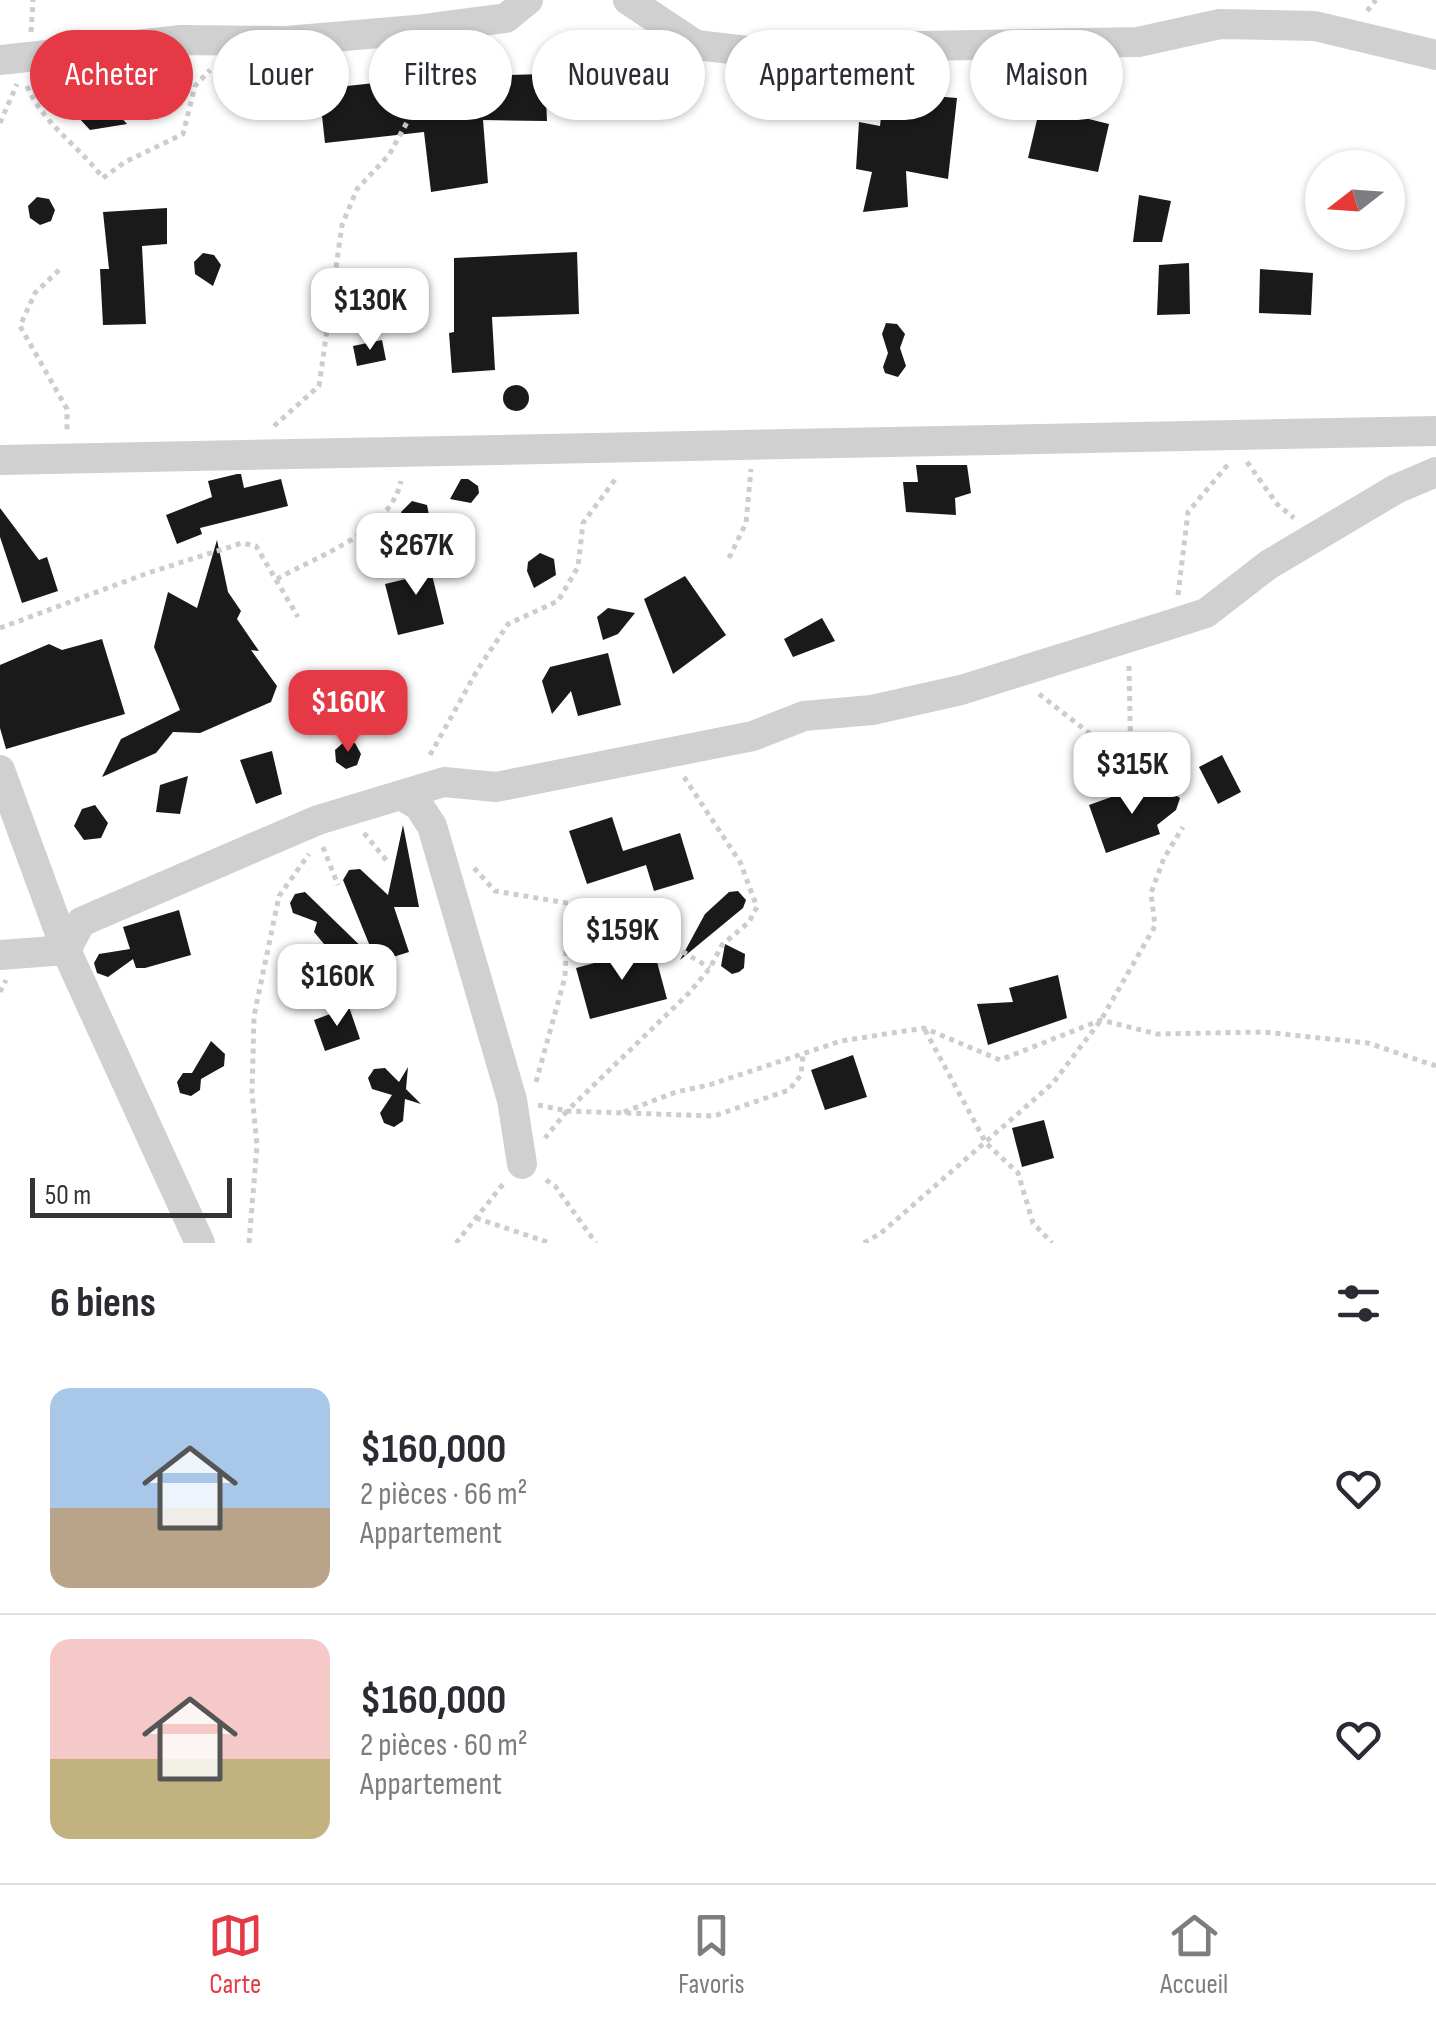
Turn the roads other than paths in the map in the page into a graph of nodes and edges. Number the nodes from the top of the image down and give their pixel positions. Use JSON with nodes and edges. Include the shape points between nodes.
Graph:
{"nodes":[{"id":1,"x":528,"y":0,"type":"edge"},
{"id":2,"x":628,"y":0,"type":"edge"},
{"id":3,"x":1436,"y":55,"type":"edge"},
{"id":4,"x":11,"y":67,"type":"edge"},
{"id":5,"x":1436,"y":431,"type":"edge"},
{"id":6,"x":0,"y":460,"type":"edge"},
{"id":7,"x":1436,"y":472,"type":"edge"},
{"id":8,"x":0,"y":770,"type":"edge"},
{"id":9,"x":402,"y":795,"type":"junction"},
{"id":10,"x":66,"y":950,"type":"junction"},
{"id":11,"x":0,"y":955,"type":"edge"},
{"id":12,"x":522,"y":1164,"type":"road end"},
{"id":13,"x":200,"y":1243,"type":"edge"}],
"edges":[{"from":1,"to":4,"type":"street","via":[[506,18],[415,30],[286,42],[181,40]]},
{"from":2,"to":3,"type":"street","via":[[696,44],[792,56],[1138,42],[1220,24],[1315,26]]},
{"from":5,"to":6,"type":"street"},
{"from":7,"to":9,"type":"street","via":[[1268,565],[1206,613],[1129,638],[872,710],[804,716],[753,736],[496,787],[444,782]]},
{"from":8,"to":10,"type":"street"},
{"from":9,"to":10,"type":"street","via":[[318,820],[81,922]]},
{"from":9,"to":12,"type":"street","via":[[432,826],[512,1100]]},
{"from":10,"to":11,"type":"street"},
{"from":10,"to":13,"type":"street"}]}
